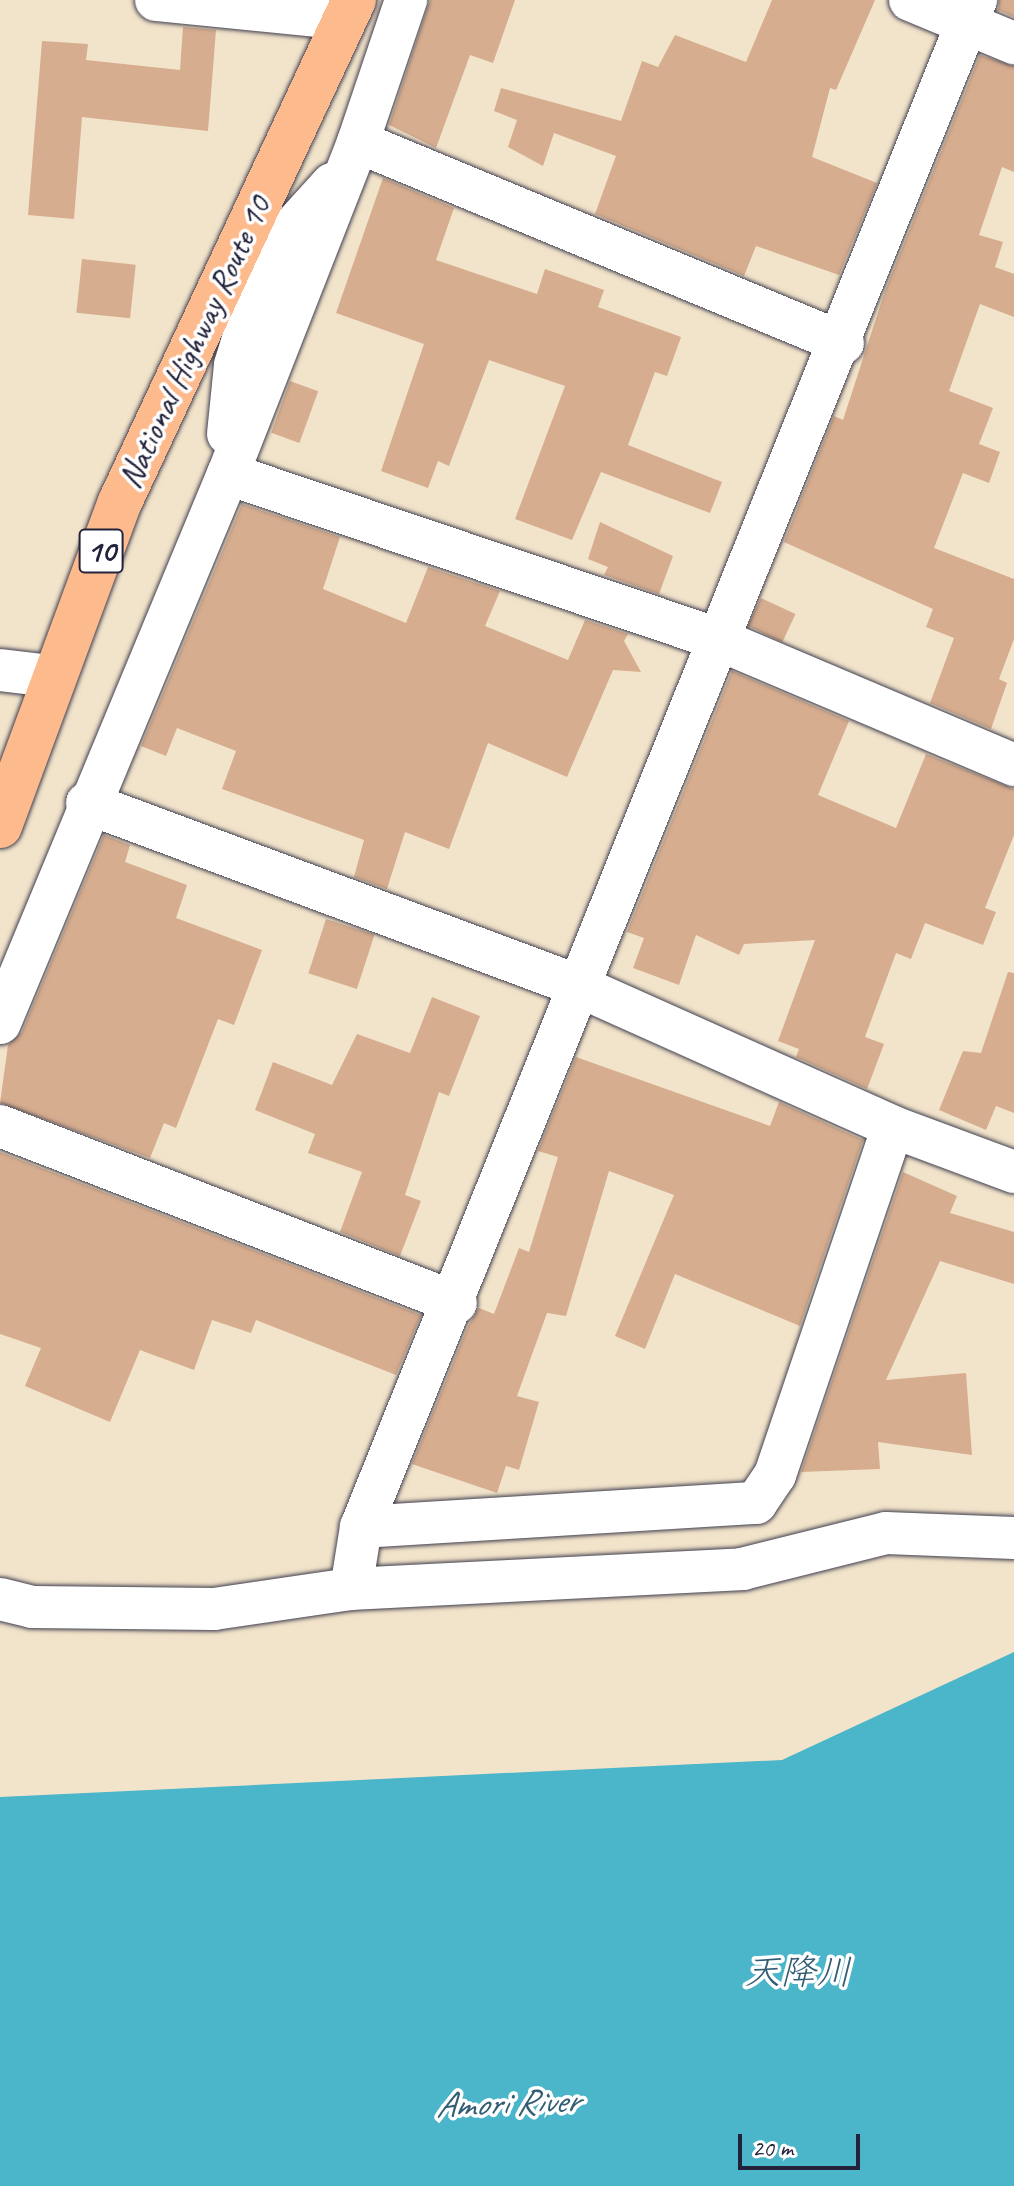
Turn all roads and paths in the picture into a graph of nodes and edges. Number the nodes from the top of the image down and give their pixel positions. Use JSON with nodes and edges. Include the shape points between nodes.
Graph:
{"nodes":[{"id":1,"x":156,"y":0,"type":"edge"},
{"id":2,"x":406,"y":0,"type":"edge"},
{"id":3,"x":910,"y":0,"type":"edge"},
{"id":4,"x":350,"y":10,"type":"edge"},
{"id":5,"x":972,"y":11,"type":"edge"},
{"id":6,"x":1014,"y":43,"type":"edge"},
{"id":7,"x":358,"y":142,"type":"junction"},
{"id":8,"x":237,"y":292,"type":"junction"},
{"id":9,"x":843,"y":343,"type":"junction"},
{"id":10,"x":228,"y":474,"type":"junction"},
{"id":11,"x":715,"y":638,"type":"junction"},
{"id":12,"x":0,"y":670,"type":"edge"},
{"id":13,"x":50,"y":676,"type":"junction"},
{"id":14,"x":1014,"y":765,"type":"edge"},
{"id":15,"x":87,"y":803,"type":"junction"},
{"id":16,"x":0,"y":826,"type":"edge"},
{"id":17,"x":576,"y":985,"type":"junction"},
{"id":18,"x":0,"y":1023,"type":"edge"},
{"id":19,"x":0,"y":1126,"type":"edge"},
{"id":20,"x":893,"y":1127,"type":"junction"},
{"id":21,"x":1014,"y":1172,"type":"edge"},
{"id":22,"x":456,"y":1303,"type":"junction"},
{"id":23,"x":361,"y":1527,"type":"junction"},
{"id":24,"x":1014,"y":1538,"type":"edge"},
{"id":25,"x":351,"y":1589,"type":"junction"},
{"id":26,"x":0,"y":1599,"type":"edge"}],
"edges":[{"from":1,"to":4,"type":"street"},
{"from":2,"to":7,"type":"street"},
{"from":3,"to":5,"type":"street"},
{"from":4,"to":8,"type":"highway","name":"National Highway Route 10","number":"10"},
{"from":5,"to":6,"type":"street"},
{"from":5,"to":9,"type":"street"},
{"from":7,"to":8,"type":"street"},
{"from":7,"to":9,"type":"street"},
{"from":7,"to":10,"type":"street"},
{"from":8,"to":10,"type":"street"},
{"from":8,"to":13,"type":"highway","name":"National Highway Route 10","number":"10"},
{"from":9,"to":11,"type":"street"},
{"from":10,"to":11,"type":"street"},
{"from":10,"to":15,"type":"street"},
{"from":11,"to":14,"type":"street"},
{"from":11,"to":17,"type":"street"},
{"from":12,"to":13,"type":"street"},
{"from":13,"to":16,"type":"highway","name":"National Highway Route 10","number":"10"},
{"from":15,"to":17,"type":"street"},
{"from":15,"to":18,"type":"street"},
{"from":17,"to":20,"type":"street"},
{"from":17,"to":22,"type":"street"},
{"from":19,"to":22,"type":"street"},
{"from":20,"to":21,"type":"street"},
{"from":20,"to":23,"type":"street","via":[[775,1475],[756,1503]]},
{"from":22,"to":23,"type":"street"},
{"from":23,"to":25,"type":"street"},
{"from":24,"to":25,"type":"street","via":[[886,1533],[742,1569]]},
{"from":25,"to":26,"type":"street","via":[[214,1609],[32,1607]]}]}
